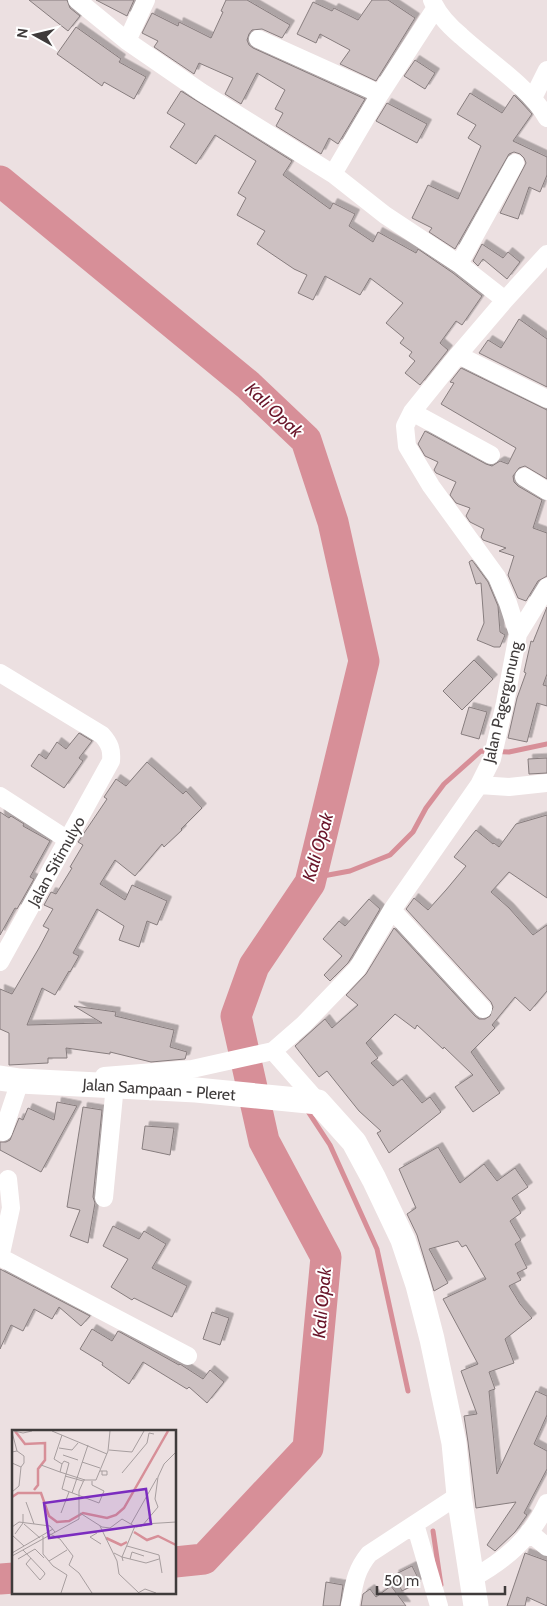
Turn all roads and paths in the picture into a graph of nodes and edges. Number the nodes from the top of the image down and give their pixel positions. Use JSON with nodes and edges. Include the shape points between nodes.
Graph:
{"nodes":[{"id":1,"x":77,"y":0,"type":"edge"},
{"id":2,"x":146,"y":0,"type":"edge"},
{"id":3,"x":434,"y":5,"type":"edge"},
{"id":4,"x":258,"y":39,"type":"dead end"},
{"id":5,"x":127,"y":41,"type":"junction"},
{"id":6,"x":547,"y":70,"type":"edge"},
{"id":7,"x":380,"y":94,"type":"junction"},
{"id":8,"x":533,"y":98,"type":"junction"},
{"id":9,"x":547,"y":118,"type":"edge"},
{"id":10,"x":515,"y":163,"type":"dead end"},
{"id":11,"x":333,"y":174,"type":"junction"},
{"id":12,"x":547,"y":254,"type":"edge"},
{"id":13,"x":459,"y":264,"type":"junction"},
{"id":14,"x":505,"y":300,"type":"junction"},
{"id":15,"x":458,"y":355,"type":"junction"},
{"id":16,"x":547,"y":399,"type":"edge"},
{"id":17,"x":412,"y":412,"type":"junction"},
{"id":18,"x":491,"y":455,"type":"dead end"},
{"id":19,"x":524,"y":477,"type":"dead end"},
{"id":20,"x":547,"y":491,"type":"edge"},
{"id":21,"x":547,"y":587,"type":"edge"},
{"id":22,"x":518,"y":634,"type":"junction"},
{"id":23,"x":0,"y":673,"type":"edge"},
{"id":24,"x":547,"y":783,"type":"edge"},
{"id":25,"x":478,"y":785,"type":"junction"},
{"id":26,"x":0,"y":796,"type":"edge"},
{"id":27,"x":68,"y":840,"type":"junction"},
{"id":28,"x":392,"y":910,"type":"junction"},
{"id":29,"x":0,"y":962,"type":"edge"},
{"id":30,"x":483,"y":1009,"type":"dead end"},
{"id":31,"x":266,"y":1053,"type":"junction"},
{"id":32,"x":194,"y":1079,"type":"junction"},
{"id":33,"x":10,"y":1080,"type":"edge"},
{"id":34,"x":47,"y":1081,"type":"junction"},
{"id":35,"x":115,"y":1085,"type":"junction"},
{"id":36,"x":306,"y":1101,"type":"junction"},
{"id":37,"x":3,"y":1132,"type":"dead end"},
{"id":38,"x":8,"y":1179,"type":"dead end"},
{"id":39,"x":104,"y":1198,"type":"dead end"},
{"id":40,"x":0,"y":1258,"type":"edge"},
{"id":41,"x":188,"y":1356,"type":"dead end"},
{"id":42,"x":459,"y":1495,"type":"junction"},
{"id":43,"x":547,"y":1503,"type":"edge"},
{"id":44,"x":415,"y":1524,"type":"junction"},
{"id":45,"x":529,"y":1532,"type":"junction"},
{"id":46,"x":547,"y":1547,"type":"edge"},
{"id":47,"x":471,"y":1579,"type":"junction"},
{"id":48,"x":350,"y":1606,"type":"edge"},
{"id":49,"x":440,"y":1606,"type":"edge"},
{"id":50,"x":476,"y":1606,"type":"edge"}],
"edges":[{"from":1,"to":5,"type":"street"},
{"from":2,"to":5,"type":"street"},
{"from":3,"to":7,"type":"street"},
{"from":3,"to":8,"type":"street","via":[[451,28]]},
{"from":4,"to":7,"type":"street"},
{"from":5,"to":11,"type":"street","via":[[201,92]]},
{"from":6,"to":8,"type":"street"},
{"from":7,"to":11,"type":"street"},
{"from":8,"to":9,"type":"street"},
{"from":10,"to":13,"type":"street"},
{"from":11,"to":13,"type":"street","via":[[384,215]]},
{"from":12,"to":14,"type":"street","name":"Jalan Pagergunung"},
{"from":13,"to":14,"type":"street"},
{"from":14,"to":15,"type":"street","name":"Jalan Pagergunung"},
{"from":15,"to":16,"type":"street"},
{"from":15,"to":17,"type":"street","name":"Jalan Pagergunung"},
{"from":17,"to":18,"type":"street"},
{"from":17,"to":22,"type":"street","name":"Jalan Pagergunung","via":[[404,426],[407,446],[431,486],[497,577]]},
{"from":19,"to":20,"type":"street"},
{"from":21,"to":22,"type":"street"},
{"from":22,"to":25,"type":"street","name":"Jalan Pagergunung","via":[[494,751]]},
{"from":23,"to":27,"type":"street","name":"Jalan Sitimulyo","via":[[109,742],[112,761]]},
{"from":24,"to":25,"type":"street"},
{"from":25,"to":28,"type":"street","name":"Jalan Pagergunung"},
{"from":26,"to":27,"type":"street"},
{"from":27,"to":29,"type":"street","name":"Jalan Sitimulyo"},
{"from":28,"to":30,"type":"street"},
{"from":28,"to":31,"type":"street","name":"Jalan Pagergunung","via":[[356,969],[304,1024]]},
{"from":31,"to":32,"type":"street","name":"Jalan Pagergunung"},
{"from":31,"to":36,"type":"street"},
{"from":32,"to":34,"type":"street","name":"Jalan Pagergunung"},
{"from":32,"to":35,"type":"main road","name":"Jalan Sampaan - Pleret"},
{"from":32,"to":36,"type":"main road","name":"Jalan Sampaan - Pleret"},
{"from":33,"to":34,"type":"main road","name":"Jalan Sampaan - Pleret"},
{"from":33,"to":37,"type":"street"},
{"from":34,"to":35,"type":"main road","name":"Jalan Sampaan - Pleret"},
{"from":35,"to":39,"type":"street"},
{"from":36,"to":42,"type":"main road","via":[[354,1142],[403,1240],[438,1365],[454,1444]]},
{"from":38,"to":40,"type":"street","via":[[11,1208]]},
{"from":40,"to":41,"type":"street"},
{"from":42,"to":44,"type":"street"},
{"from":42,"to":47,"type":"main road"},
{"from":43,"to":45,"type":"street"},
{"from":44,"to":48,"type":"street","via":[[369,1554],[360,1565]]},
{"from":44,"to":49,"type":"street"},
{"from":45,"to":46,"type":"street"},
{"from":45,"to":47,"type":"street","via":[[515,1550]]},
{"from":47,"to":50,"type":"main road"}]}
